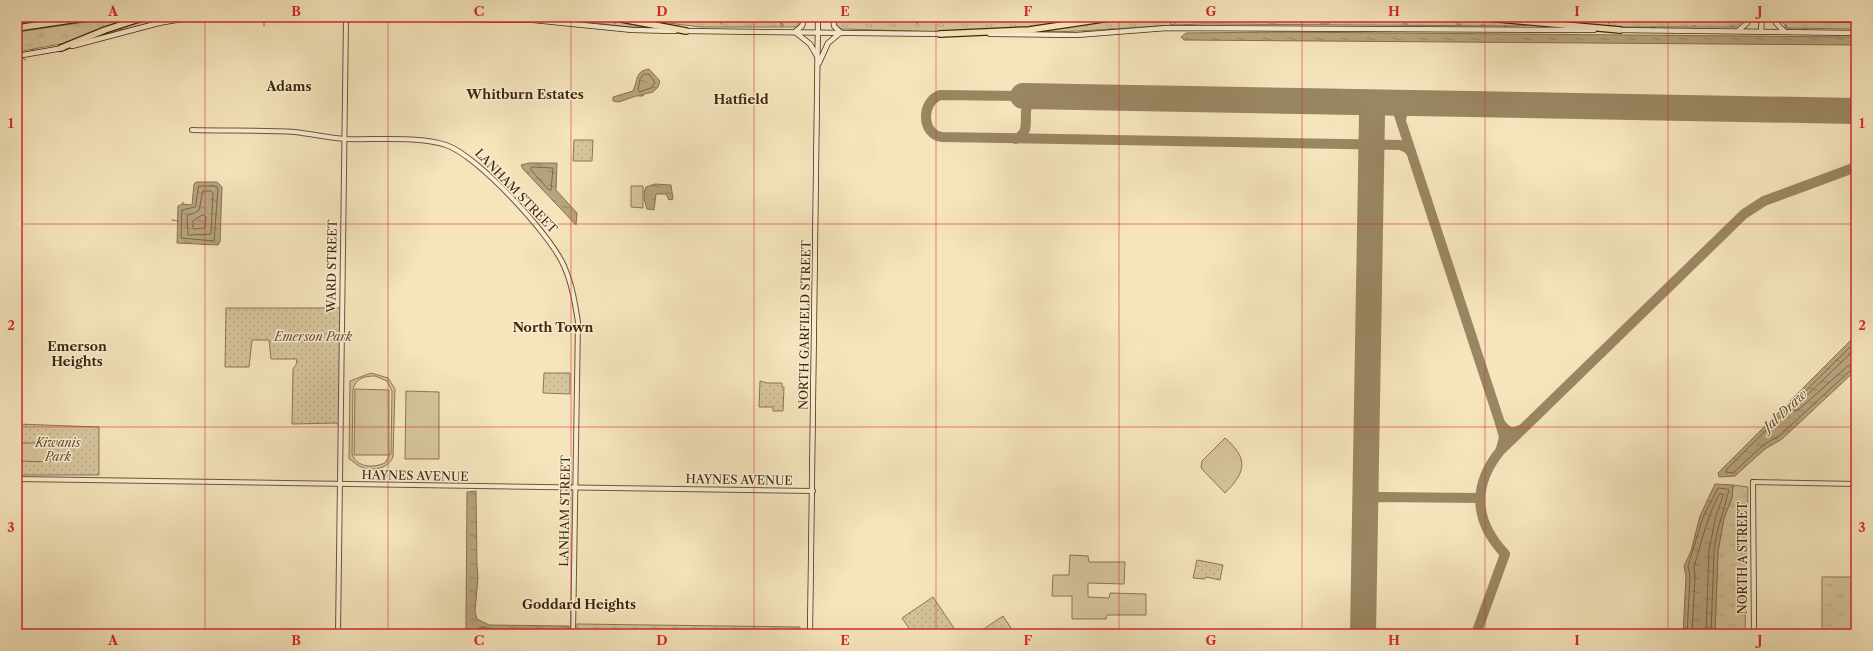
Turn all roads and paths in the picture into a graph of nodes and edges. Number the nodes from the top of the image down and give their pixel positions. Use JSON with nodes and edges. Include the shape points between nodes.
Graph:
{"nodes":[{"id":1,"x":91,"y":17,"type":"edge"},
{"id":2,"x":146,"y":17,"type":"edge"},
{"id":3,"x":611,"y":17,"type":"edge"},
{"id":4,"x":804,"y":17,"type":"edge"},
{"id":5,"x":818,"y":17,"type":"edge"},
{"id":6,"x":833,"y":17,"type":"edge"},
{"id":7,"x":1116,"y":17,"type":"edge"},
{"id":8,"x":1478,"y":17,"type":"edge"},
{"id":9,"x":1615,"y":17,"type":"edge"},
{"id":10,"x":1747,"y":17,"type":"edge"},
{"id":11,"x":1762,"y":17,"type":"edge"},
{"id":12,"x":1776,"y":17,"type":"edge"},
{"id":13,"x":346,"y":18,"type":"edge"},
{"id":14,"x":1734,"y":18,"type":"edge"},
{"id":15,"x":1856,"y":19,"type":"edge"},
{"id":16,"x":17,"y":28,"type":"edge"},
{"id":17,"x":1620,"y":30,"type":"junction"},
{"id":18,"x":686,"y":31,"type":"junction"},
{"id":19,"x":1738,"y":31,"type":"junction"},
{"id":20,"x":1761,"y":31,"type":"junction"},
{"id":21,"x":1784,"y":31,"type":"junction"},
{"id":22,"x":794,"y":32,"type":"junction"},
{"id":23,"x":818,"y":32,"type":"junction"},
{"id":24,"x":842,"y":32,"type":"junction"},
{"id":25,"x":1856,"y":33,"type":"edge"},
{"id":26,"x":940,"y":34,"type":"junction"},
{"id":27,"x":61,"y":48,"type":"junction"},
{"id":28,"x":17,"y":56,"type":"edge"},
{"id":29,"x":818,"y":58,"type":"junction"},
{"id":30,"x":818,"y":65,"type":"junction"},
{"id":31,"x":192,"y":130,"type":"dead end"},
{"id":32,"x":345,"y":139,"type":"junction"},
{"id":33,"x":17,"y":479,"type":"edge"},
{"id":34,"x":1753,"y":482,"type":"joint"},
{"id":35,"x":340,"y":484,"type":"junction"},
{"id":36,"x":1856,"y":484,"type":"edge"},
{"id":37,"x":575,"y":488,"type":"junction"},
{"id":38,"x":813,"y":491,"type":"junction"},
{"id":39,"x":338,"y":634,"type":"edge"},
{"id":40,"x":573,"y":634,"type":"edge"},
{"id":41,"x":810,"y":634,"type":"edge"},
{"id":42,"x":1754,"y":634,"type":"edge"}],
"edges":[{"from":1,"to":16,"type":"highway"},
{"from":2,"to":27,"type":"highway"},
{"from":3,"to":18,"type":"highway"},
{"from":4,"to":22,"type":"main road","via":[[802,26]]},
{"from":5,"to":23,"type":"main road","name":"NORTH GARFIELD STREET"},
{"from":6,"to":24,"type":"main road","via":[[834,27]]},
{"from":7,"to":26,"type":"highway","via":[[1029,30]]},
{"from":8,"to":17,"type":"highway"},
{"from":9,"to":14,"type":"highway"},
{"from":10,"to":19,"type":"main road","via":[[1747,23]]},
{"from":11,"to":20,"type":"main road"},
{"from":12,"to":21,"type":"main road","via":[[1776,23]]},
{"from":13,"to":18,"type":"main road","via":[[533,20],[632,30]]},
{"from":13,"to":27,"type":"main road","via":[[193,17]]},
{"from":13,"to":32,"type":"street","name":"WARD STREET"},
{"from":14,"to":15,"type":"highway","bridge":true},
{"from":17,"to":19,"type":"main road"},
{"from":17,"to":26,"type":"main road","via":[[1168,28],[1077,35]]},
{"from":18,"to":22,"type":"main road"},
{"from":19,"to":20,"type":"main road"},
{"from":20,"to":21,"type":"main road"},
{"from":21,"to":25,"type":"main road"},
{"from":22,"to":23,"type":"main road"},
{"from":22,"to":29,"type":"main road","via":[[805,38]]},
{"from":23,"to":24,"type":"main road"},
{"from":23,"to":29,"type":"main road","name":"NORTH GARFIELD STREET"},
{"from":24,"to":26,"type":"main road"},
{"from":24,"to":30,"type":"main road","via":[[828,43]]},
{"from":27,"to":28,"type":"main road"},
{"from":29,"to":30,"type":"main road","name":"NORTH GARFIELD STREET"},
{"from":30,"to":38,"type":"main road","name":"NORTH GARFIELD STREET"},
{"from":31,"to":32,"type":"street","name":"LANHAM STREET","via":[[295,132]]},
{"from":32,"to":35,"type":"street","name":"WARD STREET"},
{"from":32,"to":37,"type":"street","name":"LANHAM STREET","via":[[430,141],[458,150],[477,163],[554,246],[569,278],[578,322]]},
{"from":33,"to":35,"type":"street","name":"HAYNES AVENUE"},
{"from":34,"to":36,"type":"street"},
{"from":34,"to":42,"type":"main road","name":"NORTH A STREET"},
{"from":35,"to":37,"type":"street","name":"HAYNES AVENUE"},
{"from":35,"to":39,"type":"street","name":"WARD STREET"},
{"from":37,"to":38,"type":"street","name":"HAYNES AVENUE"},
{"from":37,"to":40,"type":"street","name":"LANHAM STREET"},
{"from":38,"to":41,"type":"main road","name":"NORTH GARFIELD STREET"}]}
